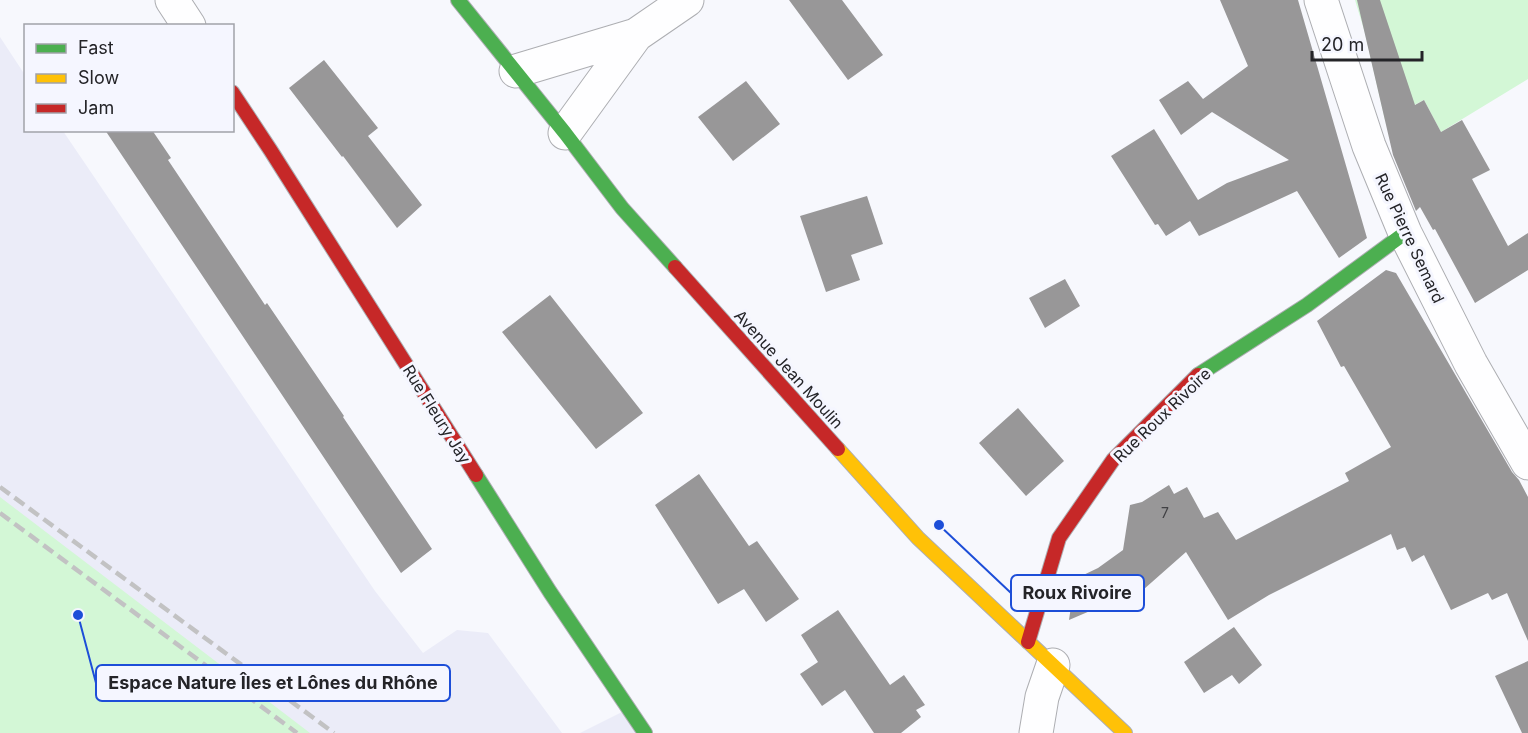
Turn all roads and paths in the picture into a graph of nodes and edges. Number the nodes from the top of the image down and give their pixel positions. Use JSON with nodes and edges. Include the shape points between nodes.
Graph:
{"nodes":[{"id":1,"x":172,"y":0,"type":"edge"},
{"id":2,"x":458,"y":0,"type":"edge"},
{"id":3,"x":687,"y":0,"type":"edge"},
{"id":4,"x":1322,"y":0,"type":"edge"},
{"id":5,"x":188,"y":24,"type":"edge"},
{"id":6,"x":636,"y":35,"type":"junction"},
{"id":7,"x":516,"y":71,"type":"junction"},
{"id":8,"x":234,"y":95,"type":"edge"},
{"id":9,"x":565,"y":133,"type":"junction"},
{"id":10,"x":1405,"y":233,"type":"junction"},
{"id":11,"x":1528,"y":462,"type":"edge"},
{"id":12,"x":1028,"y":642,"type":"junction"},
{"id":13,"x":1053,"y":665,"type":"junction"},
{"id":14,"x":645,"y":733,"type":"edge"},
{"id":15,"x":1036,"y":733,"type":"edge"},
{"id":16,"x":1125,"y":733,"type":"edge"}],
"edges":[{"from":1,"to":5,"type":"street"},
{"from":2,"to":7,"type":"street","name":"Avenue Jean Moulin"},
{"from":3,"to":6,"type":"street"},
{"from":4,"to":10,"type":"street","name":"Rue Pierre Semard","via":[[1369,146]]},
{"from":6,"to":7,"type":"street"},
{"from":6,"to":9,"type":"street"},
{"from":7,"to":9,"type":"street","name":"Avenue Jean Moulin"},
{"from":8,"to":14,"type":"street","name":"Rue Fleury Jay","via":[[550,592]]},
{"from":9,"to":12,"type":"street","name":"Avenue Jean Moulin","via":[[622,208],[918,538]]},
{"from":10,"to":11,"type":"street","name":"Rue Pierre Semard","via":[[1471,363]]},
{"from":10,"to":12,"type":"street","name":"Rue Roux Rivoire","via":[[1306,305],[1198,375],[1113,460],[1059,538]]},
{"from":12,"to":13,"type":"street","name":"Avenue Jean Moulin"},
{"from":13,"to":15,"type":"street"},
{"from":13,"to":16,"type":"street","name":"Avenue Jean Moulin"}]}
